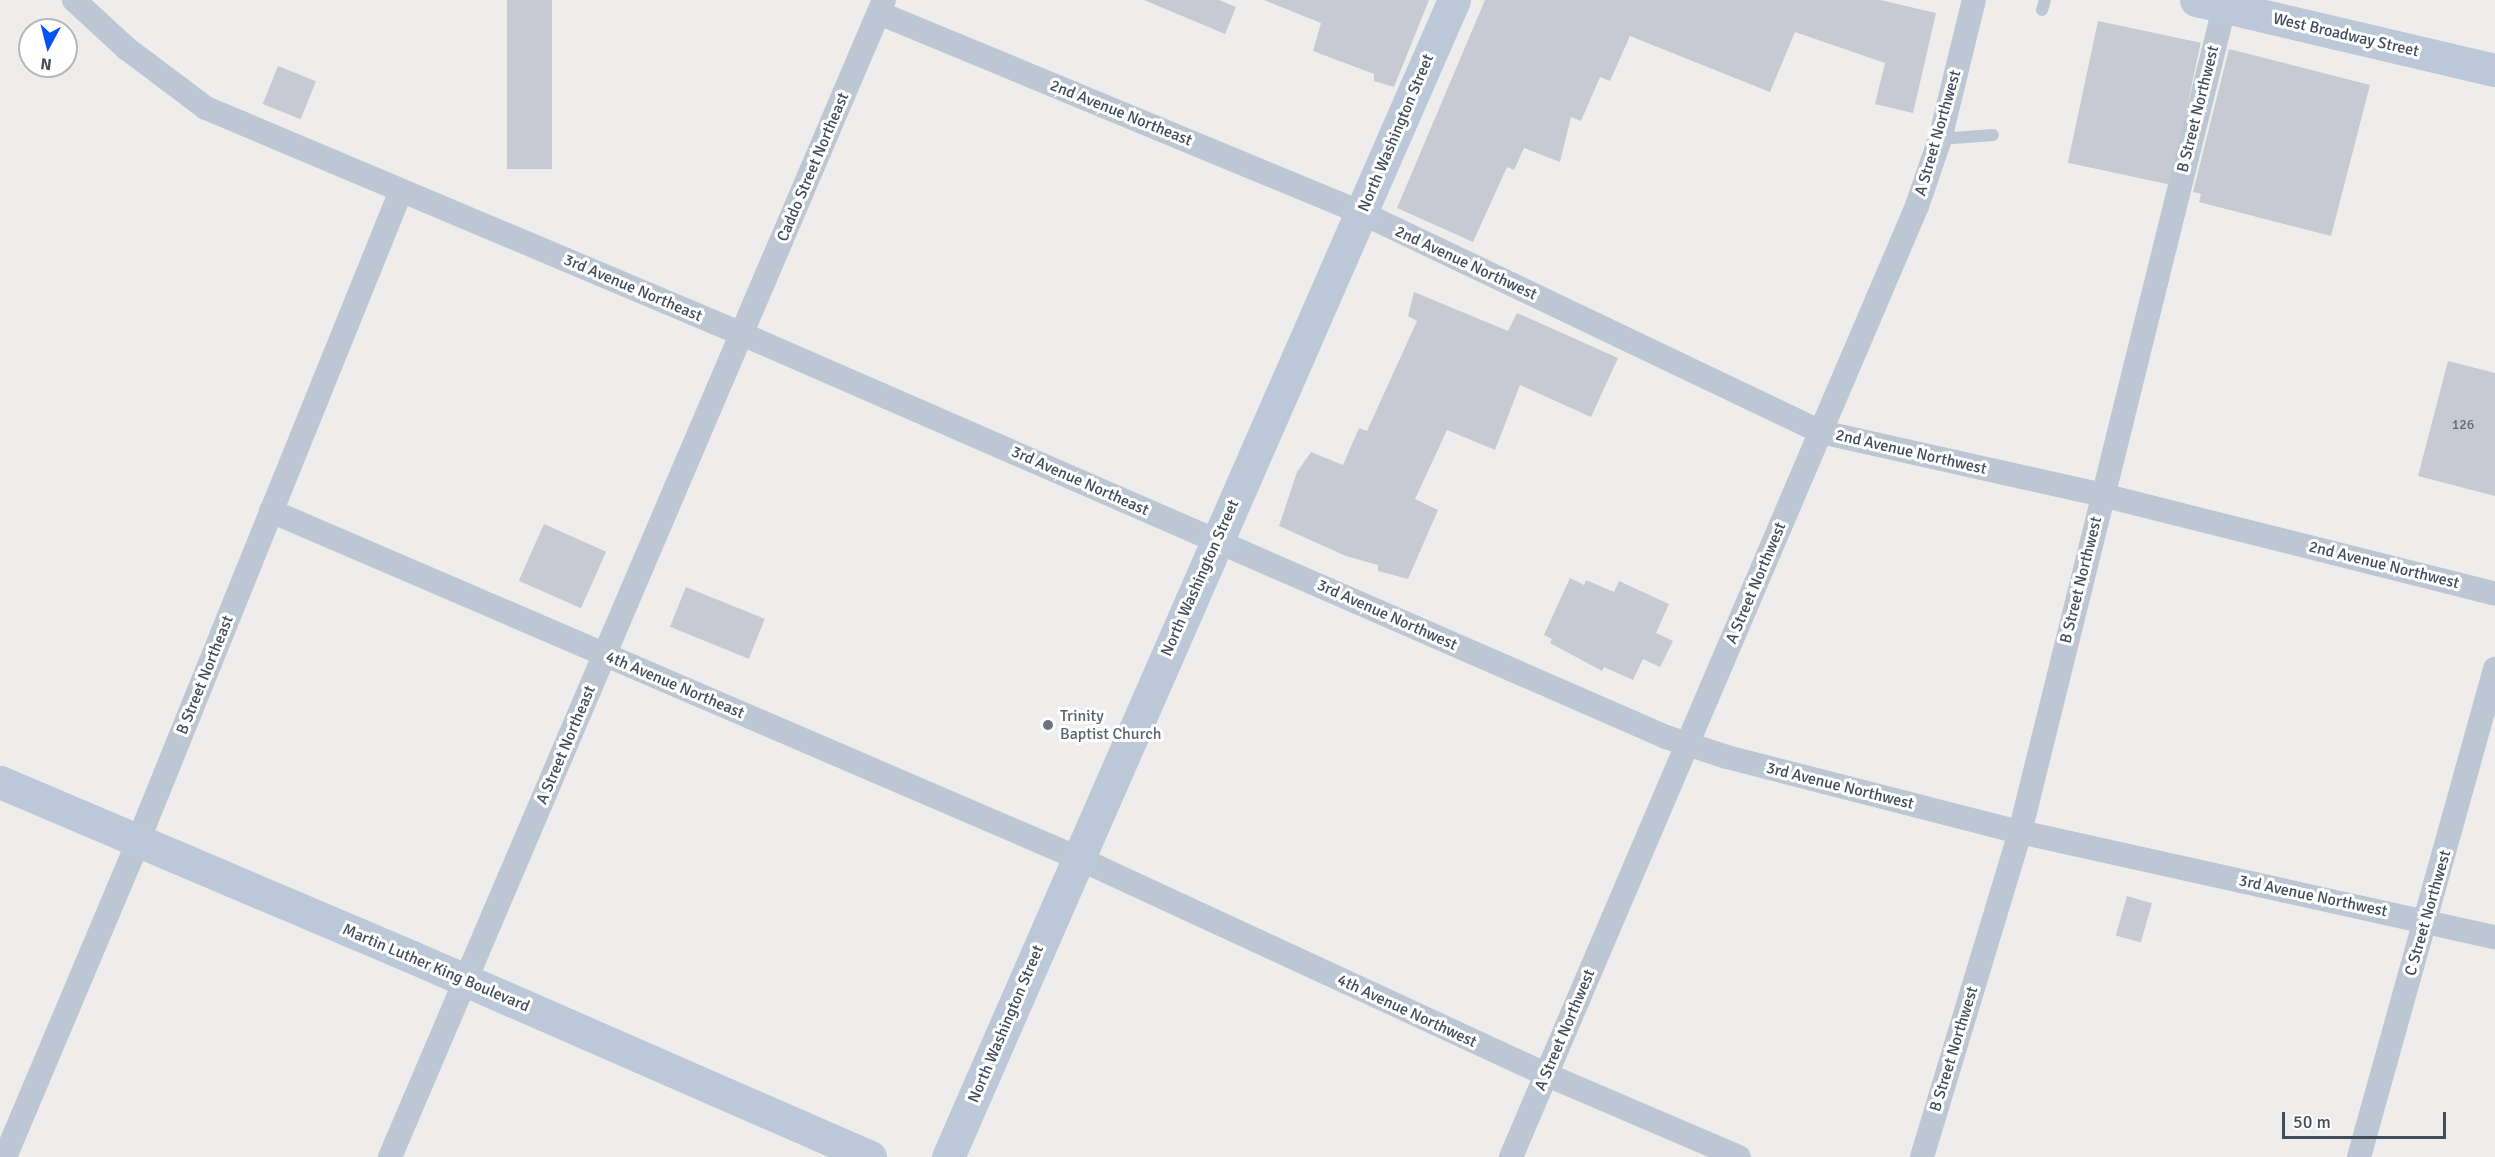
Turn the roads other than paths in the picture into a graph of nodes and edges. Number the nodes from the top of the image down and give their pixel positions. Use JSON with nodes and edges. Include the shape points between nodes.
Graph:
{"nodes":[{"id":1,"x":74,"y":0,"type":"edge"},
{"id":2,"x":1454,"y":0,"type":"edge"},
{"id":3,"x":1974,"y":0,"type":"edge"},
{"id":4,"x":2216,"y":2,"type":"edge"},
{"id":5,"x":882,"y":7,"type":"edge"},
{"id":6,"x":2495,"y":70,"type":"edge"},
{"id":7,"x":1993,"y":135,"type":"dead end"},
{"id":8,"x":1940,"y":139,"type":"junction"},
{"id":9,"x":400,"y":191,"type":"junction"},
{"id":10,"x":1362,"y":213,"type":"junction"},
{"id":11,"x":742,"y":334,"type":"junction"},
{"id":12,"x":1821,"y":432,"type":"junction"},
{"id":13,"x":2102,"y":495,"type":"junction"},
{"id":14,"x":271,"y":511,"type":"junction"},
{"id":15,"x":1216,"y":540,"type":"junction"},
{"id":16,"x":2495,"y":594,"type":"edge"},
{"id":17,"x":604,"y":654,"type":"junction"},
{"id":18,"x":2495,"y":669,"type":"edge"},
{"id":19,"x":1687,"y":744,"type":"junction"},
{"id":20,"x":0,"y":783,"type":"edge"},
{"id":21,"x":2020,"y":832,"type":"junction"},
{"id":22,"x":1078,"y":858,"type":"junction"},
{"id":23,"x":2426,"y":921,"type":"junction"},
{"id":24,"x":2495,"y":937,"type":"edge"},
{"id":25,"x":465,"y":979,"type":"junction"},
{"id":26,"x":1545,"y":1074,"type":"junction"},
{"id":27,"x":5,"y":1157,"type":"edge"},
{"id":28,"x":390,"y":1157,"type":"edge"},
{"id":29,"x":870,"y":1157,"type":"edge"},
{"id":30,"x":948,"y":1157,"type":"edge"},
{"id":31,"x":1511,"y":1157,"type":"edge"},
{"id":32,"x":1739,"y":1157,"type":"edge"},
{"id":33,"x":1922,"y":1157,"type":"edge"},
{"id":34,"x":2360,"y":1157,"type":"edge"}],
"edges":[{"from":1,"to":9,"type":"street","name":"3rd Avenue Northeast","via":[[126,48],[206,108]]},
{"from":2,"to":10,"type":"main road","name":"North Washington Street"},
{"from":3,"to":8,"type":"street","name":"A Street Northwest"},
{"from":4,"to":6,"type":"main road","name":"West Broadway Street"},
{"from":4,"to":13,"type":"street","name":"B Street Northwest"},
{"from":5,"to":10,"type":"street","name":"2nd Avenue Northeast"},
{"from":5,"to":11,"type":"street","name":"Caddo Street Northeast"},
{"from":7,"to":8,"type":"lane"},
{"from":8,"to":12,"type":"street","name":"A Street Northwest","via":[[1917,206]]},
{"from":9,"to":11,"type":"street","name":"3rd Avenue Northeast"},
{"from":9,"to":14,"type":"street","name":"B Street Northeast"},
{"from":10,"to":12,"type":"street","name":"2nd Avenue Northwest"},
{"from":10,"to":15,"type":"main road","name":"North Washington Street"},
{"from":11,"to":15,"type":"street","name":"3rd Avenue Northeast"},
{"from":11,"to":17,"type":"street","name":"A Street Northeast"},
{"from":12,"to":13,"type":"street","name":"2nd Avenue Northwest"},
{"from":12,"to":19,"type":"street","name":"A Street Northwest"},
{"from":13,"to":16,"type":"street","name":"2nd Avenue Northwest"},
{"from":13,"to":21,"type":"street","name":"B Street Northwest"},
{"from":14,"to":17,"type":"street","name":"4th Avenue Northeast"},
{"from":14,"to":27,"type":"street","name":"B Street Northeast"},
{"from":15,"to":19,"type":"street","name":"3rd Avenue Northwest"},
{"from":15,"to":22,"type":"main road","name":"North Washington Street"},
{"from":17,"to":22,"type":"street","name":"4th Avenue Northeast"},
{"from":17,"to":25,"type":"street","name":"A Street Northeast"},
{"from":18,"to":23,"type":"street","name":"C Street Northwest"},
{"from":19,"to":21,"type":"street","name":"3rd Avenue Northwest"},
{"from":19,"to":26,"type":"street","name":"A Street Northwest"},
{"from":20,"to":25,"type":"main road","name":"Martin Luther King Boulevard","bridge":true},
{"from":21,"to":23,"type":"street","name":"3rd Avenue Northwest"},
{"from":21,"to":33,"type":"street","name":"B Street Northwest"},
{"from":22,"to":26,"type":"street","name":"4th Avenue Northwest"},
{"from":22,"to":30,"type":"main road","name":"North Washington Street"},
{"from":23,"to":24,"type":"street","name":"3rd Avenue Northwest"},
{"from":23,"to":34,"type":"street","name":"C Street Northwest"},
{"from":25,"to":28,"type":"street","name":"A Street Northeast"},
{"from":25,"to":29,"type":"main road","name":"Martin Luther King Boulevard"},
{"from":26,"to":31,"type":"street","name":"A Street Northwest"},
{"from":26,"to":32,"type":"street","name":"4th Avenue Northwest"}]}
